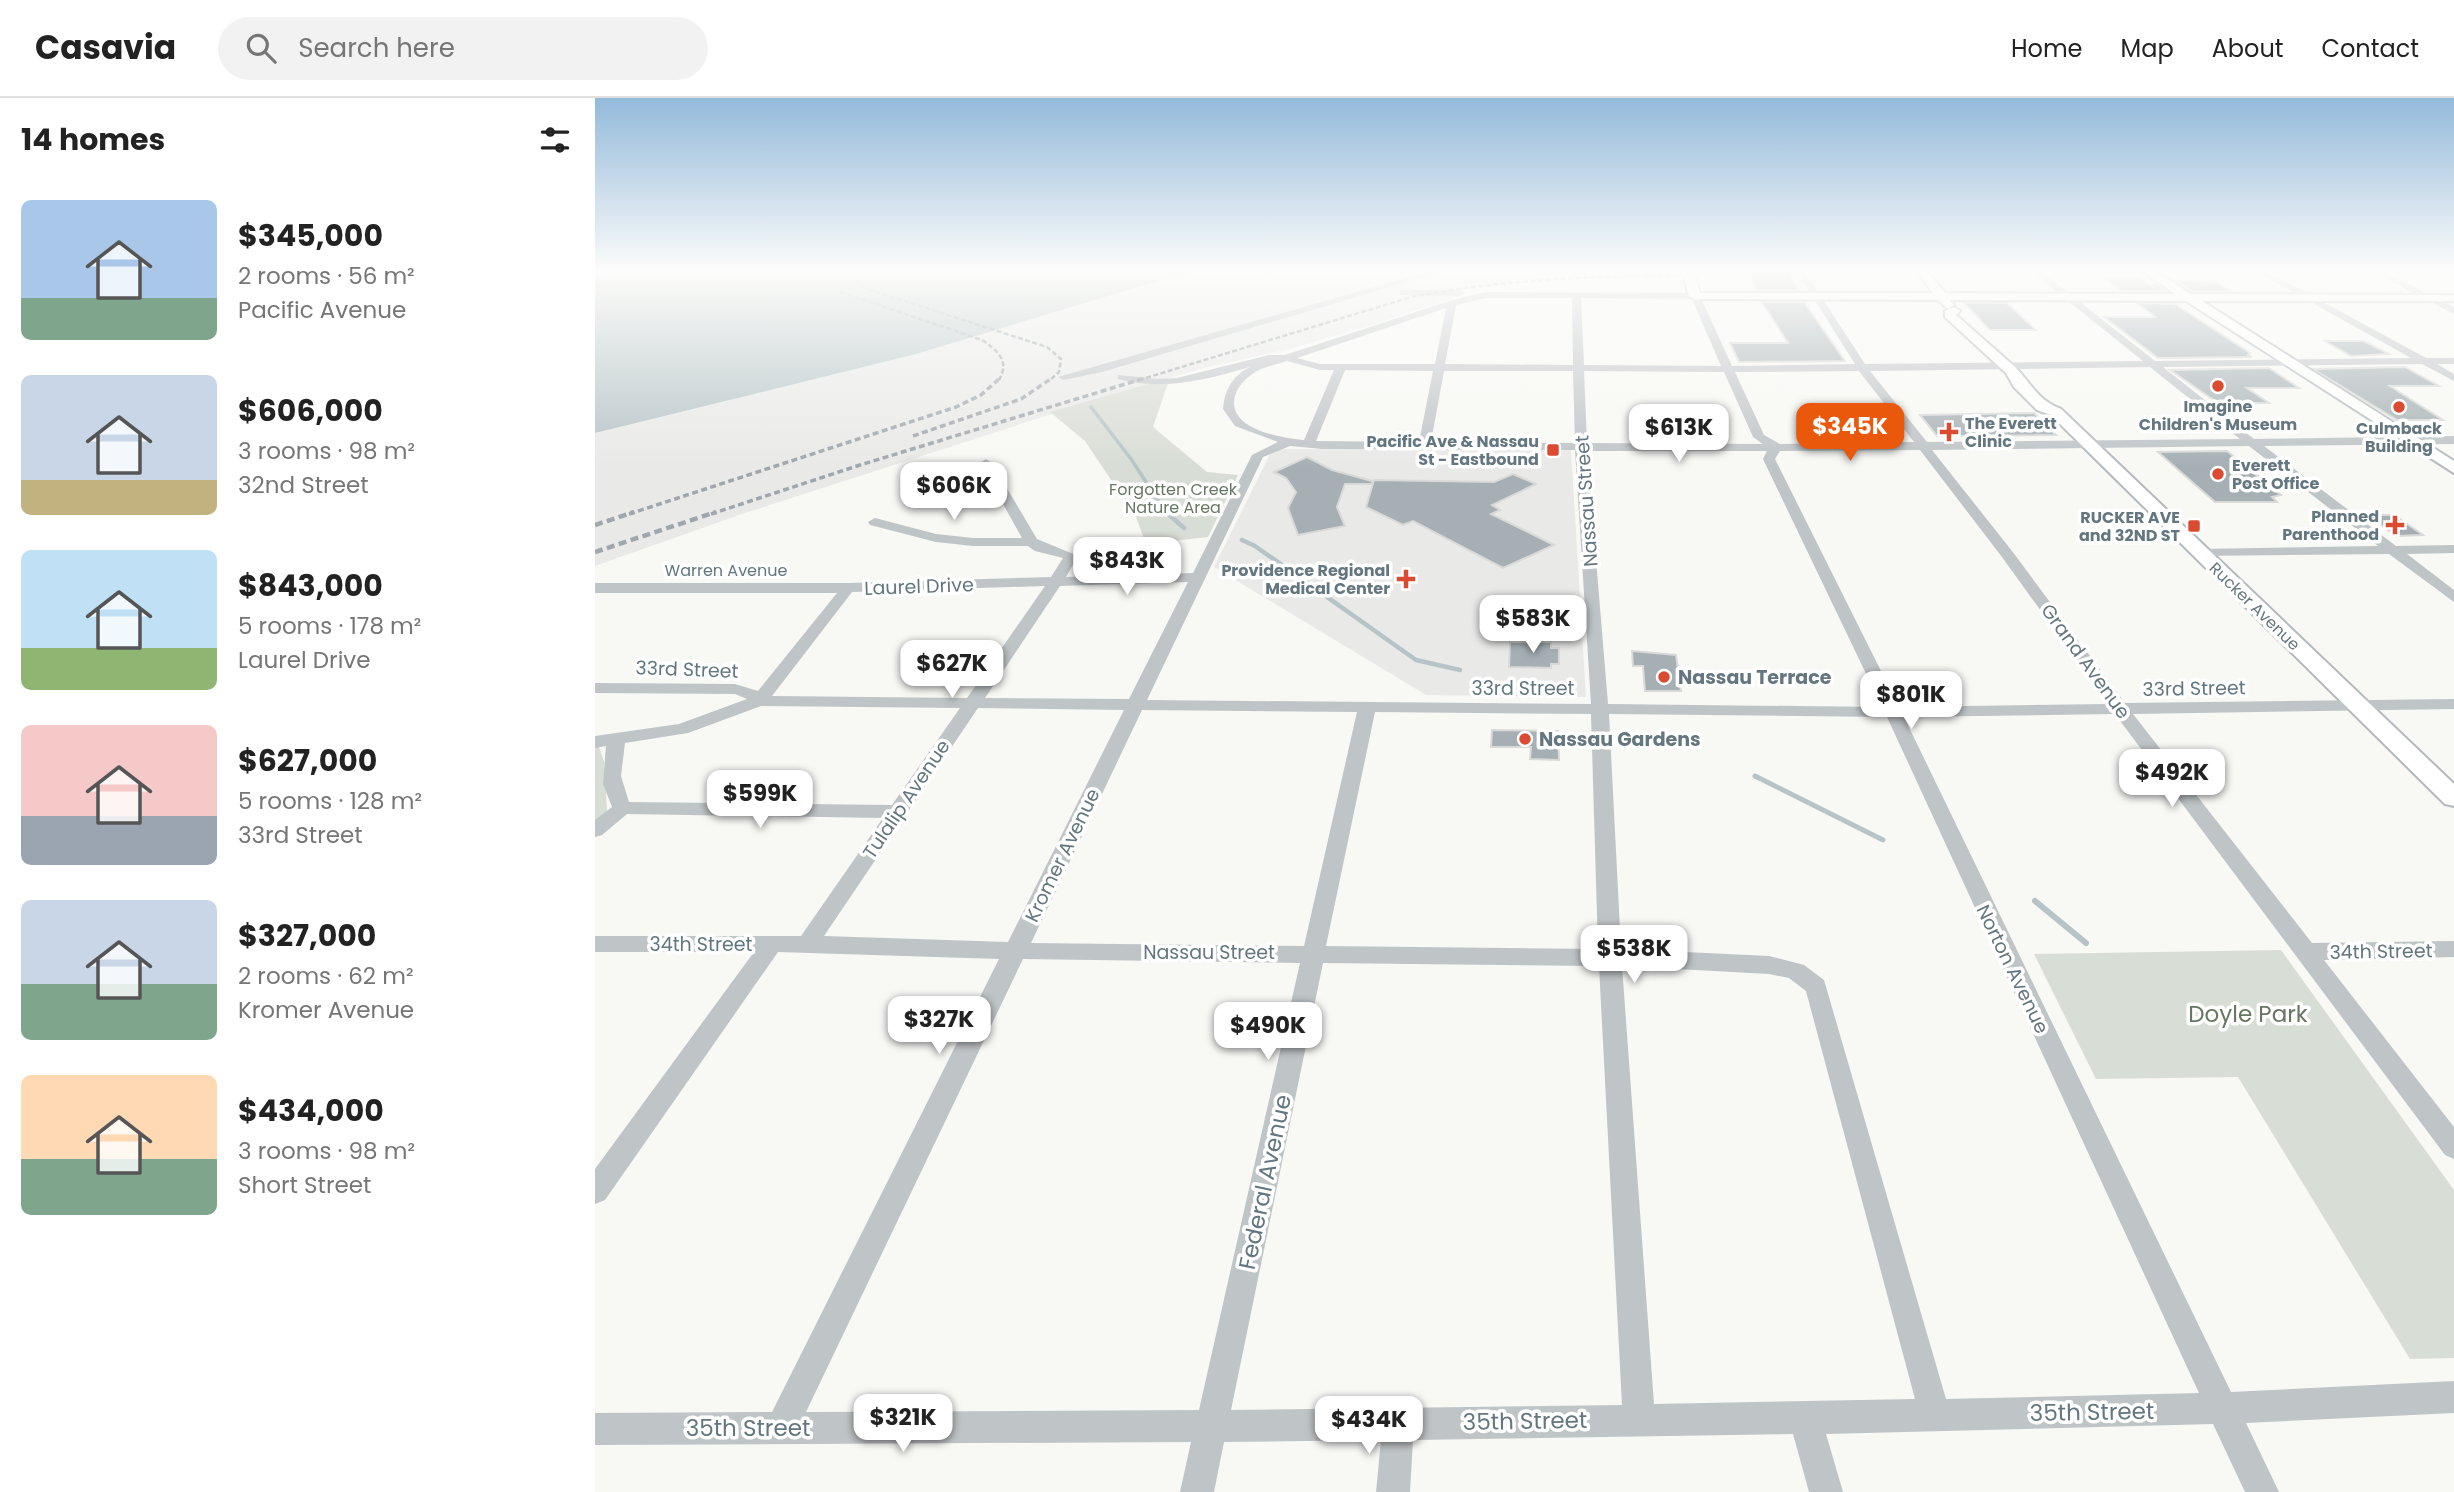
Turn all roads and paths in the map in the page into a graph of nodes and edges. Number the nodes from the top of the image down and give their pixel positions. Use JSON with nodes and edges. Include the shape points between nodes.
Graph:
{"nodes":[{"id":1,"x":1211,"y":337,"type":"edge"},
{"id":2,"x":1349,"y":337,"type":"edge"},
{"id":3,"x":1446,"y":337,"type":"edge"},
{"id":4,"x":1577,"y":337,"type":"edge"},
{"id":5,"x":1712,"y":337,"type":"edge"},
{"id":6,"x":1843,"y":337,"type":"edge"},
{"id":7,"x":1971,"y":337,"type":"edge"},
{"id":8,"x":2116,"y":337,"type":"edge"},
{"id":9,"x":2247,"y":337,"type":"edge"},
{"id":10,"x":2378,"y":337,"type":"edge"},
{"id":11,"x":1286,"y":358,"type":"junction"},
{"id":12,"x":2422,"y":361,"type":"junction"},
{"id":13,"x":2454,"y":361,"type":"edge"},
{"id":14,"x":2287,"y":363,"type":"junction"},
{"id":15,"x":2151,"y":364,"type":"junction"},
{"id":16,"x":2007,"y":366,"type":"junction"},
{"id":17,"x":1341,"y":367,"type":"junction"},
{"id":18,"x":1440,"y":367,"type":"junction"},
{"id":19,"x":1862,"y":367,"type":"junction"},
{"id":20,"x":1577,"y":368,"type":"junction"},
{"id":21,"x":1726,"y":369,"type":"junction"},
{"id":22,"x":1063,"y":377,"type":"dead end"},
{"id":23,"x":1122,"y":377,"type":"dead end"},
{"id":24,"x":2454,"y":378,"type":"edge"},
{"id":25,"x":2410,"y":440,"type":"junction"},
{"id":26,"x":2454,"y":440,"type":"edge"},
{"id":27,"x":1289,"y":442,"type":"junction"},
{"id":28,"x":2251,"y":442,"type":"junction"},
{"id":29,"x":1309,"y":443,"type":"junction"},
{"id":30,"x":2089,"y":444,"type":"junction"},
{"id":31,"x":1424,"y":446,"type":"junction"},
{"id":32,"x":1923,"y":446,"type":"junction"},
{"id":33,"x":1581,"y":447,"type":"junction"},
{"id":34,"x":1776,"y":447,"type":"junction"},
{"id":35,"x":986,"y":463,"type":"dead end"},
{"id":36,"x":2454,"y":468,"type":"edge"},
{"id":37,"x":875,"y":522,"type":"dead end"},
{"id":38,"x":1031,"y":542,"type":"junction"},
{"id":39,"x":2454,"y":549,"type":"edge"},
{"id":40,"x":2393,"y":550,"type":"junction"},
{"id":41,"x":2200,"y":552,"type":"junction"},
{"id":42,"x":1198,"y":578,"type":"junction"},
{"id":43,"x":1056,"y":581,"type":"junction"},
{"id":44,"x":600,"y":587,"type":"edge"},
{"id":45,"x":848,"y":588,"type":"junction"},
{"id":46,"x":2454,"y":597,"type":"edge"},
{"id":47,"x":595,"y":688,"type":"edge"},
{"id":48,"x":595,"y":694,"type":"edge"},
{"id":49,"x":754,"y":697,"type":"junction"},
{"id":50,"x":972,"y":703,"type":"junction"},
{"id":51,"x":2454,"y":704,"type":"edge"},
{"id":52,"x":1134,"y":705,"type":"junction"},
{"id":53,"x":2357,"y":705,"type":"junction"},
{"id":54,"x":1367,"y":707,"type":"junction"},
{"id":55,"x":1600,"y":710,"type":"junction"},
{"id":56,"x":2121,"y":710,"type":"junction"},
{"id":57,"x":1893,"y":712,"type":"junction"},
{"id":58,"x":616,"y":741,"type":"junction"},
{"id":59,"x":595,"y":742,"type":"edge"},
{"id":60,"x":2454,"y":798,"type":"edge"},
{"id":61,"x":623,"y":808,"type":"junction"},
{"id":62,"x":898,"y":812,"type":"junction"},
{"id":63,"x":595,"y":830,"type":"edge"},
{"id":64,"x":595,"y":944,"type":"edge"},
{"id":65,"x":772,"y":944,"type":"junction"},
{"id":66,"x":807,"y":944,"type":"junction"},
{"id":67,"x":2454,"y":949,"type":"edge"},
{"id":68,"x":1016,"y":951,"type":"junction"},
{"id":69,"x":1315,"y":953,"type":"junction"},
{"id":70,"x":2307,"y":953,"type":"junction"},
{"id":71,"x":1610,"y":958,"type":"junction"},
{"id":72,"x":2454,"y":1147,"type":"edge"},
{"id":73,"x":595,"y":1191,"type":"edge"},
{"id":74,"x":2454,"y":1397,"type":"edge"},
{"id":75,"x":2222,"y":1408,"type":"junction"},
{"id":76,"x":1935,"y":1416,"type":"junction"},
{"id":77,"x":1805,"y":1418,"type":"junction"},
{"id":78,"x":1639,"y":1419,"type":"junction"},
{"id":79,"x":1398,"y":1424,"type":"junction"},
{"id":80,"x":1211,"y":1426,"type":"junction"},
{"id":81,"x":782,"y":1427,"type":"junction"},
{"id":82,"x":595,"y":1429,"type":"edge"},
{"id":83,"x":1197,"y":1492,"type":"edge"},
{"id":84,"x":1394,"y":1492,"type":"edge"},
{"id":85,"x":1826,"y":1492,"type":"edge"},
{"id":86,"x":2262,"y":1492,"type":"edge"}],
"edges":[{"from":1,"to":22,"type":"street"},
{"from":2,"to":11,"type":"street"},
{"from":3,"to":18,"type":"street"},
{"from":4,"to":20,"type":"street","name":"Nassau Street"},
{"from":5,"to":21,"type":"street"},
{"from":6,"to":19,"type":"street","name":"Grand Avenue"},
{"from":7,"to":16,"type":"main road","name":"Rucker Avenue"},
{"from":8,"to":15,"type":"street"},
{"from":9,"to":14,"type":"main road"},
{"from":10,"to":12,"type":"street"},
{"from":11,"to":17,"type":"street"},
{"from":11,"to":23,"type":"street","via":[[1269,358],[1168,383],[1148,384]]},
{"from":11,"to":27,"type":"street","via":[[1247,372],[1228,402],[1229,413],[1238,423]]},
{"from":12,"to":13,"type":"street"},
{"from":12,"to":14,"type":"street"},
{"from":12,"to":24,"type":"street"},
{"from":14,"to":15,"type":"street"},
{"from":14,"to":25,"type":"main road"},
{"from":15,"to":16,"type":"street"},
{"from":15,"to":28,"type":"street"},
{"from":16,"to":19,"type":"street"},
{"from":16,"to":30,"type":"main road","name":"Rucker Avenue","via":[[2042,407],[2056,412]]},
{"from":17,"to":18,"type":"street"},
{"from":17,"to":29,"type":"street"},
{"from":18,"to":20,"type":"street"},
{"from":18,"to":31,"type":"street"},
{"from":19,"to":21,"type":"street"},
{"from":19,"to":32,"type":"street","name":"Grand Avenue"},
{"from":20,"to":21,"type":"street"},
{"from":20,"to":33,"type":"street","name":"Nassau Street"},
{"from":21,"to":34,"type":"street","via":[[1759,438]]},
{"from":25,"to":26,"type":"street"},
{"from":25,"to":28,"type":"street"},
{"from":25,"to":36,"type":"main road"},
{"from":27,"to":29,"type":"street"},
{"from":27,"to":42,"type":"street","name":"Kromer Avenue","via":[[1258,455]]},
{"from":28,"to":30,"type":"street"},
{"from":28,"to":40,"type":"street"},
{"from":29,"to":31,"type":"street"},
{"from":30,"to":32,"type":"street"},
{"from":30,"to":41,"type":"main road","name":"Rucker Avenue"},
{"from":31,"to":33,"type":"street"},
{"from":32,"to":34,"type":"street"},
{"from":32,"to":56,"type":"street","name":"Grand Avenue"},
{"from":33,"to":34,"type":"street"},
{"from":33,"to":55,"type":"street","name":"Nassau Street"},
{"from":34,"to":57,"type":"street","name":"Norton Avenue","via":[[1769,459]]},
{"from":35,"to":38,"type":"street"},
{"from":37,"to":38,"type":"street","via":[[936,538]]},
{"from":38,"to":43,"type":"street","name":"Tulalip Avenue","via":[[1070,556]]},
{"from":39,"to":40,"type":"street"},
{"from":40,"to":41,"type":"street"},
{"from":40,"to":46,"type":"street"},
{"from":41,"to":53,"type":"main road","name":"Rucker Avenue"},
{"from":42,"to":43,"type":"street","name":"Laurel Drive"},
{"from":42,"to":52,"type":"street","name":"Kromer Avenue"},
{"from":43,"to":45,"type":"street","name":"Laurel Drive"},
{"from":43,"to":50,"type":"street","name":"Tulalip Avenue"},
{"from":44,"to":45,"type":"street","name":"Warren Avenue"},
{"from":45,"to":49,"type":"street","name":"Laurel Drive"},
{"from":47,"to":49,"type":"street","name":"33rd Street","via":[[735,689]]},
{"from":48,"to":49,"type":"street"},
{"from":49,"to":50,"type":"street","name":"33rd Street"},
{"from":49,"to":58,"type":"street","via":[[682,729]]},
{"from":50,"to":52,"type":"street","name":"33rd Street"},
{"from":50,"to":62,"type":"street","name":"Tulalip Avenue"},
{"from":51,"to":53,"type":"street","name":"33rd Street"},
{"from":52,"to":54,"type":"street","name":"33rd Street"},
{"from":52,"to":68,"type":"street","name":"Kromer Avenue"},
{"from":53,"to":56,"type":"street","name":"33rd Street"},
{"from":53,"to":60,"type":"main road","name":"Rucker Avenue"},
{"from":54,"to":55,"type":"street","name":"33rd Street"},
{"from":54,"to":69,"type":"street","name":"Federal Avenue"},
{"from":55,"to":57,"type":"street","name":"33rd Street"},
{"from":55,"to":71,"type":"street","name":"Nassau Street"},
{"from":56,"to":57,"type":"street","name":"33rd Street"},
{"from":56,"to":70,"type":"street","name":"Grand Avenue"},
{"from":57,"to":75,"type":"street","name":"Norton Avenue"},
{"from":58,"to":59,"type":"street"},
{"from":58,"to":61,"type":"street","via":[[612,780]]},
{"from":61,"to":62,"type":"street"},
{"from":61,"to":63,"type":"street"},
{"from":62,"to":66,"type":"street","name":"Tulalip Avenue"},
{"from":64,"to":65,"type":"street","name":"34th Street"},
{"from":65,"to":66,"type":"street","name":"34th Street"},
{"from":65,"to":73,"type":"street"},
{"from":66,"to":68,"type":"street","name":"Nassau Street"},
{"from":67,"to":70,"type":"street","name":"34th Street"},
{"from":68,"to":69,"type":"street","name":"Nassau Street"},
{"from":68,"to":81,"type":"street","name":"Kromer Avenue"},
{"from":69,"to":71,"type":"street","name":"Nassau Street"},
{"from":69,"to":80,"type":"street","name":"Federal Avenue"},
{"from":70,"to":72,"type":"street","name":"Grand Avenue"},
{"from":71,"to":76,"type":"street","name":"Nassau Street","via":[[1769,965],[1796,971],[1816,986]]},
{"from":71,"to":78,"type":"street","name":"Nassau Street"},
{"from":74,"to":75,"type":"street","name":"35th Street"},
{"from":75,"to":76,"type":"street","name":"35th Street"},
{"from":75,"to":86,"type":"street","name":"Norton Avenue"},
{"from":76,"to":77,"type":"street","name":"35th Street"},
{"from":77,"to":78,"type":"street","name":"35th Street"},
{"from":77,"to":85,"type":"street"},
{"from":78,"to":79,"type":"street","name":"35th Street"},
{"from":79,"to":80,"type":"street","name":"35th Street"},
{"from":79,"to":84,"type":"street"},
{"from":80,"to":81,"type":"street","name":"35th Street"},
{"from":80,"to":83,"type":"street","name":"Federal Avenue"},
{"from":81,"to":82,"type":"street","name":"35th Street"}]}
